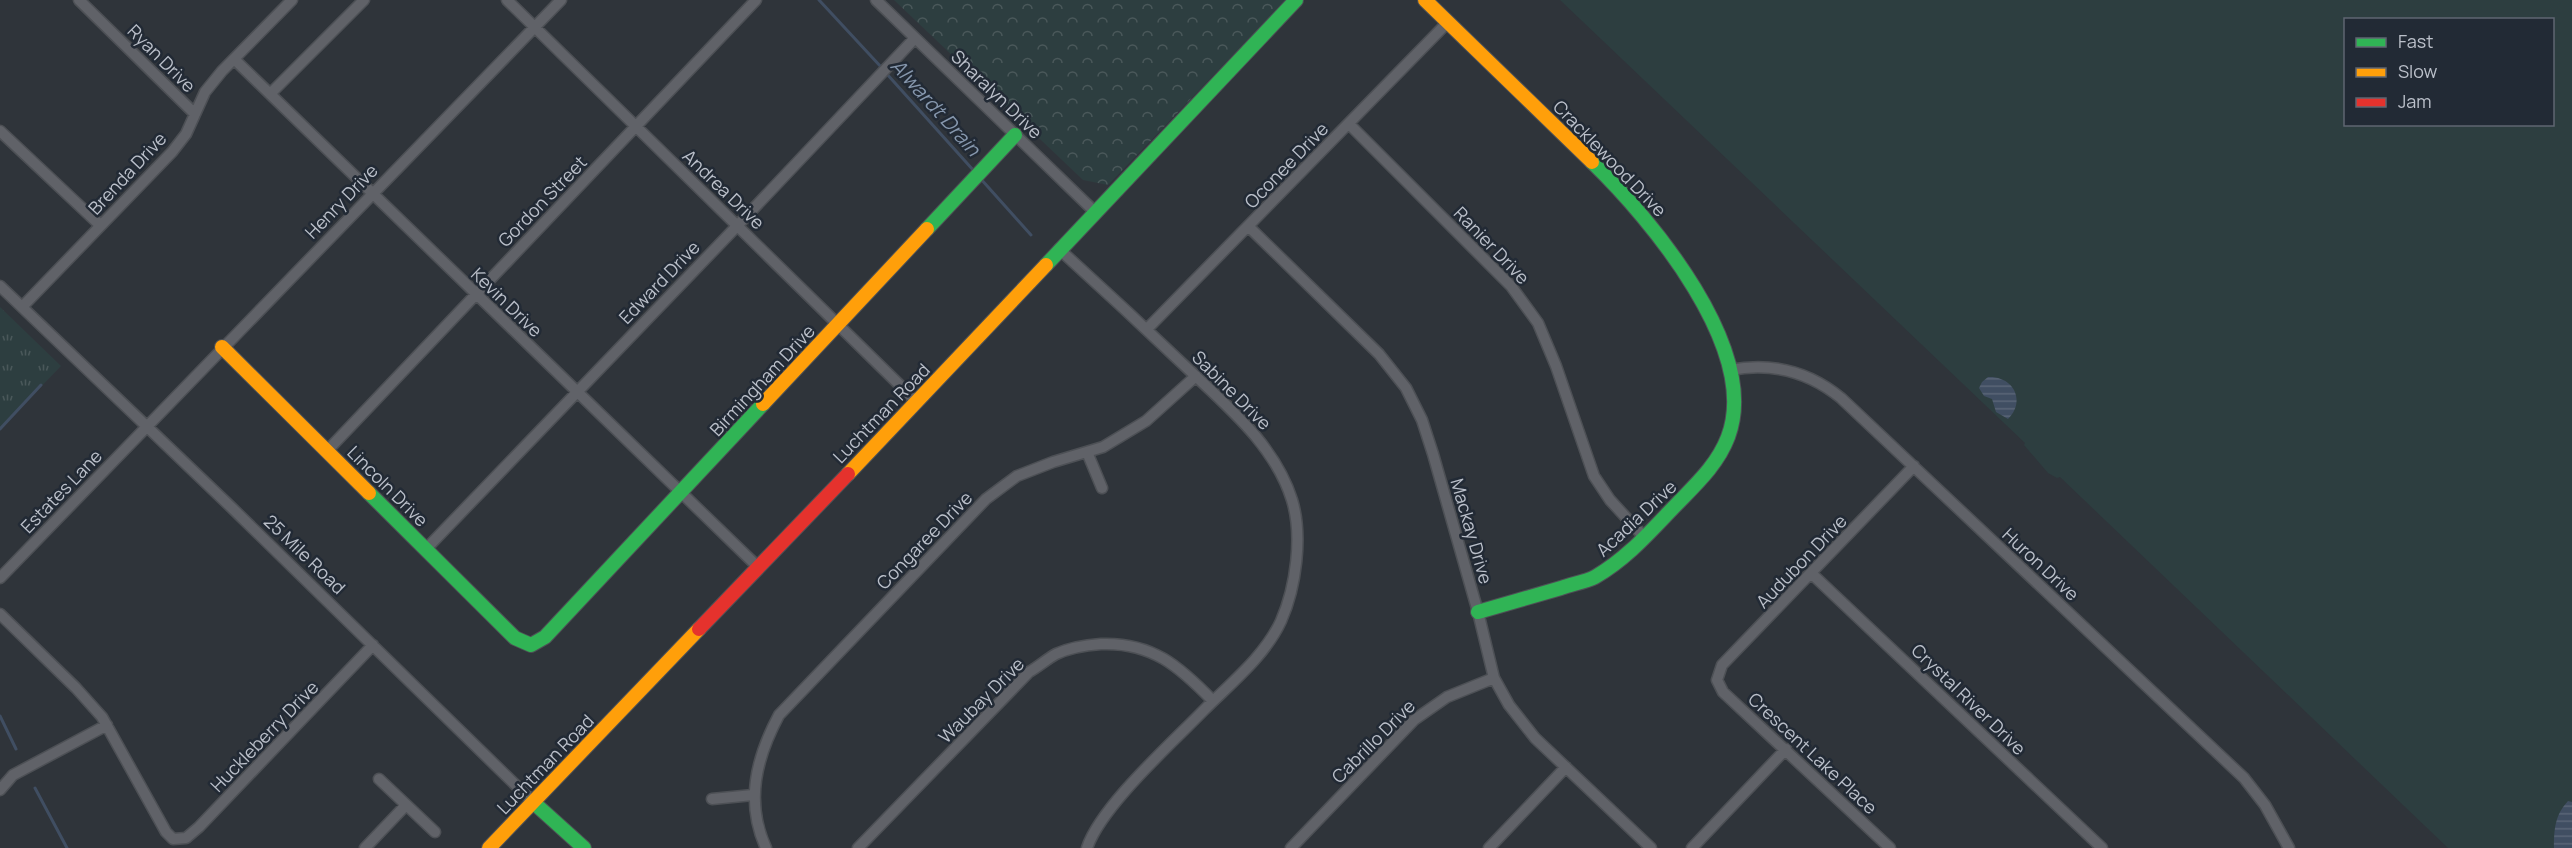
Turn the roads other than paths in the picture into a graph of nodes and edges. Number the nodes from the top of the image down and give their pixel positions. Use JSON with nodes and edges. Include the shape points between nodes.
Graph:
{"nodes":[{"id":1,"x":292,"y":0,"type":"edge"},
{"id":2,"x":364,"y":0,"type":"edge"},
{"id":3,"x":507,"y":0,"type":"edge"},
{"id":4,"x":561,"y":0,"type":"edge"},
{"id":5,"x":756,"y":0,"type":"edge"},
{"id":6,"x":876,"y":0,"type":"edge"},
{"id":7,"x":1296,"y":0,"type":"edge"},
{"id":8,"x":1425,"y":0,"type":"edge"},
{"id":9,"x":84,"y":1,"type":"edge"},
{"id":10,"x":1448,"y":22,"type":"junction"},
{"id":11,"x":535,"y":27,"type":"junction"},
{"id":12,"x":915,"y":38,"type":"junction"},
{"id":13,"x":234,"y":59,"type":"junction"},
{"id":14,"x":270,"y":94,"type":"junction"},
{"id":15,"x":195,"y":114,"type":"junction"},
{"id":16,"x":1349,"y":124,"type":"junction"},
{"id":17,"x":636,"y":127,"type":"junction"},
{"id":18,"x":0,"y":131,"type":"edge"},
{"id":19,"x":1015,"y":135,"type":"junction"},
{"id":20,"x":372,"y":193,"type":"junction"},
{"id":21,"x":1095,"y":212,"type":"junction"},
{"id":22,"x":100,"y":225,"type":"junction"},
{"id":23,"x":738,"y":225,"type":"junction"},
{"id":24,"x":1249,"y":227,"type":"junction"},
{"id":25,"x":1059,"y":249,"type":"junction"},
{"id":26,"x":0,"y":286,"type":"edge"},
{"id":27,"x":476,"y":294,"type":"junction"},
{"id":28,"x":22,"y":307,"type":"junction"},
{"id":29,"x":838,"y":324,"type":"junction"},
{"id":30,"x":1147,"y":329,"type":"junction"},
{"id":31,"x":222,"y":347,"type":"junction"},
{"id":32,"x":1730,"y":370,"type":"junction"},
{"id":33,"x":1196,"y":376,"type":"junction"},
{"id":34,"x":576,"y":391,"type":"junction"},
{"id":35,"x":917,"y":402,"type":"junction"},
{"id":36,"x":146,"y":426,"type":"junction"},
{"id":37,"x":327,"y":451,"type":"junction"},
{"id":38,"x":1087,"y":452,"type":"junction"},
{"id":39,"x":1914,"y":466,"type":"junction"},
{"id":40,"x":1102,"y":488,"type":"dead end"},
{"id":41,"x":681,"y":492,"type":"junction"},
{"id":42,"x":1644,"y":537,"type":"junction"},
{"id":43,"x":426,"y":549,"type":"junction"},
{"id":44,"x":758,"y":567,"type":"junction"},
{"id":45,"x":1812,"y":574,"type":"junction"},
{"id":46,"x":0,"y":578,"type":"edge"},
{"id":47,"x":1478,"y":612,"type":"junction"},
{"id":48,"x":0,"y":614,"type":"edge"},
{"id":49,"x":373,"y":645,"type":"junction"},
{"id":50,"x":531,"y":645,"type":"joint"},
{"id":51,"x":1494,"y":678,"type":"junction"},
{"id":52,"x":1717,"y":680,"type":"joint"},
{"id":53,"x":1213,"y":701,"type":"junction"},
{"id":54,"x":107,"y":725,"type":"junction"},
{"id":55,"x":1786,"y":749,"type":"junction"},
{"id":56,"x":1566,"y":767,"type":"junction"},
{"id":57,"x":379,"y":779,"type":"dead end"},
{"id":58,"x":0,"y":790,"type":"edge"},
{"id":59,"x":712,"y":799,"type":"dead end"},
{"id":60,"x":753,"y":799,"type":"junction"},
{"id":61,"x":533,"y":802,"type":"junction"},
{"id":62,"x":406,"y":805,"type":"junction"},
{"id":63,"x":435,"y":832,"type":"dead end"},
{"id":64,"x":365,"y":848,"type":"edge"},
{"id":65,"x":489,"y":848,"type":"edge"},
{"id":66,"x":584,"y":848,"type":"edge"},
{"id":67,"x":766,"y":848,"type":"edge"},
{"id":68,"x":858,"y":848,"type":"edge"},
{"id":69,"x":1088,"y":848,"type":"edge"},
{"id":70,"x":1291,"y":848,"type":"edge"},
{"id":71,"x":1490,"y":848,"type":"edge"},
{"id":72,"x":1651,"y":848,"type":"edge"},
{"id":73,"x":1692,"y":848,"type":"edge"},
{"id":74,"x":1890,"y":848,"type":"edge"},
{"id":75,"x":2102,"y":848,"type":"edge"},
{"id":76,"x":2289,"y":848,"type":"edge"}],
"edges":[{"from":1,"to":13,"type":"street","name":"Brenda Drive"},
{"from":2,"to":14,"type":"street"},
{"from":3,"to":11,"type":"street","name":"Andrea Drive"},
{"from":4,"to":11,"type":"street","name":"Henry Drive"},
{"from":5,"to":17,"type":"street","name":"Gordon Street"},
{"from":6,"to":12,"type":"street","name":"Sharalyn Drive"},
{"from":7,"to":21,"type":"street","name":"Luchtman Road"},
{"from":8,"to":10,"type":"street","name":"Cracklewood Drive"},
{"from":9,"to":15,"type":"street","name":"Ryan Drive"},
{"from":10,"to":16,"type":"street","name":"Oconee Drive"},
{"from":10,"to":32,"type":"street","name":"Cracklewood Drive","via":[[1620,189],[1654,228],[1704,304]]},
{"from":11,"to":17,"type":"street","name":"Andrea Drive"},
{"from":11,"to":20,"type":"street","name":"Henry Drive"},
{"from":12,"to":19,"type":"street","name":"Sharalyn Drive"},
{"from":12,"to":23,"type":"street","name":"Edward Drive"},
{"from":13,"to":14,"type":"street","name":"Kevin Drive"},
{"from":13,"to":15,"type":"street","name":"Brenda Drive","via":[[205,92]]},
{"from":14,"to":20,"type":"street","name":"Kevin Drive"},
{"from":15,"to":22,"type":"street","name":"Brenda Drive","via":[[172,152]]},
{"from":16,"to":24,"type":"street","name":"Oconee Drive"},
{"from":16,"to":42,"type":"street","name":"Ranier Drive","via":[[1511,286],[1538,323],[1594,476]]},
{"from":17,"to":23,"type":"street","name":"Andrea Drive"},
{"from":17,"to":27,"type":"street","name":"Gordon Street"},
{"from":18,"to":22,"type":"street"},
{"from":19,"to":21,"type":"street","name":"Sharalyn Drive"},
{"from":19,"to":29,"type":"street","name":"Birmingham Drive"},
{"from":20,"to":27,"type":"street","name":"Kevin Drive"},
{"from":20,"to":31,"type":"street","name":"Henry Drive"},
{"from":21,"to":25,"type":"street","name":"Luchtman Road"},
{"from":22,"to":28,"type":"street","name":"Brenda Drive"},
{"from":23,"to":29,"type":"street","name":"Andrea Drive"},
{"from":23,"to":34,"type":"street","name":"Edward Drive"},
{"from":24,"to":30,"type":"street","name":"Oconee Drive"},
{"from":24,"to":47,"type":"street","name":"Mackay Drive","via":[[1379,354],[1406,388],[1434,454]]},
{"from":25,"to":30,"type":"street","name":"Sabine Drive"},
{"from":25,"to":35,"type":"street","name":"Luchtman Road"},
{"from":26,"to":28,"type":"street","name":"25 Mile Road"},
{"from":27,"to":34,"type":"street","name":"Kevin Drive"},
{"from":27,"to":37,"type":"street","name":"Gordon Street"},
{"from":28,"to":36,"type":"street","name":"25 Mile Road"},
{"from":29,"to":35,"type":"street","name":"Andrea Drive"},
{"from":29,"to":41,"type":"street","name":"Birmingham Drive"},
{"from":30,"to":33,"type":"street","name":"Sabine Drive"},
{"from":31,"to":36,"type":"street","name":"Henry Drive"},
{"from":31,"to":37,"type":"street","name":"Lincoln Drive"},
{"from":32,"to":39,"type":"street","name":"Huron Drive","via":[[1761,365],[1815,380],[1841,398]]},
{"from":32,"to":42,"type":"street","name":"Acadia Drive","via":[[1736,404],[1728,437],[1713,466]]},
{"from":33,"to":38,"type":"street","name":"Congaree Drive","via":[[1146,421],[1103,447]]},
{"from":33,"to":53,"type":"street","name":"Sabine Drive","via":[[1259,439],[1278,468],[1293,502],[1297,543],[1293,587],[1280,622],[1258,655]]},
{"from":34,"to":41,"type":"street","name":"Kevin Drive"},
{"from":34,"to":43,"type":"street","name":"Edward Drive"},
{"from":35,"to":44,"type":"street","name":"Luchtman Road"},
{"from":36,"to":46,"type":"street","name":"Estates Lane"},
{"from":36,"to":49,"type":"street","name":"25 Mile Road"},
{"from":37,"to":43,"type":"street","name":"Lincoln Drive"},
{"from":38,"to":40,"type":"street"},
{"from":38,"to":60,"type":"street","name":"Congaree Drive","via":[[1017,477],[986,499],[779,716],[765,740]]},
{"from":39,"to":45,"type":"street","name":"Audubon Drive"},
{"from":39,"to":76,"type":"street","name":"Huron Drive","via":[[2248,783],[2276,821]]},
{"from":41,"to":44,"type":"street","name":"Kevin Drive"},
{"from":41,"to":50,"type":"street","name":"Birmingham Drive","via":[[545,636]]},
{"from":42,"to":47,"type":"street","name":"Acadia Drive","via":[[1628,555],[1593,578]]},
{"from":43,"to":50,"type":"street","name":"Lincoln Drive","via":[[515,638]]},
{"from":44,"to":61,"type":"street","name":"Luchtman Road"},
{"from":45,"to":52,"type":"street","name":"Audubon Drive","via":[[1722,665]]},
{"from":45,"to":75,"type":"street","name":"Crystal River Drive"},
{"from":47,"to":51,"type":"street","name":"Mackay Drive"},
{"from":48,"to":54,"type":"street","via":[[76,688]]},
{"from":49,"to":54,"type":"street","name":"Huckleberry Drive","via":[[186,838],[173,838],[166,832]]},
{"from":49,"to":61,"type":"street","name":"25 Mile Road"},
{"from":51,"to":56,"type":"street","name":"Mackay Drive","via":[[1525,726]]},
{"from":51,"to":70,"type":"street","name":"Cabrillo Drive","via":[[1447,697],[1414,720]]},
{"from":52,"to":55,"type":"street","name":"Crescent Lake Place","via":[[1723,692]]},
{"from":53,"to":68,"type":"street","name":"Waubay Drive","via":[[1186,673],[1154,652],[1123,644],[1089,645],[1057,654],[1029,672]]},
{"from":53,"to":69,"type":"street","name":"Sabine Drive","via":[[1110,809]]},
{"from":54,"to":58,"type":"street","via":[[14,775]]},
{"from":55,"to":73,"type":"street"},
{"from":55,"to":74,"type":"street","name":"Crescent Lake Place"},
{"from":56,"to":71,"type":"street"},
{"from":56,"to":72,"type":"street","name":"Mackay Drive"},
{"from":57,"to":62,"type":"street"},
{"from":59,"to":60,"type":"street"},
{"from":60,"to":67,"type":"street"},
{"from":61,"to":65,"type":"street","name":"Luchtman Road"},
{"from":61,"to":66,"type":"street","name":"25 Mile Road"},
{"from":62,"to":63,"type":"street"},
{"from":62,"to":64,"type":"street"}]}
